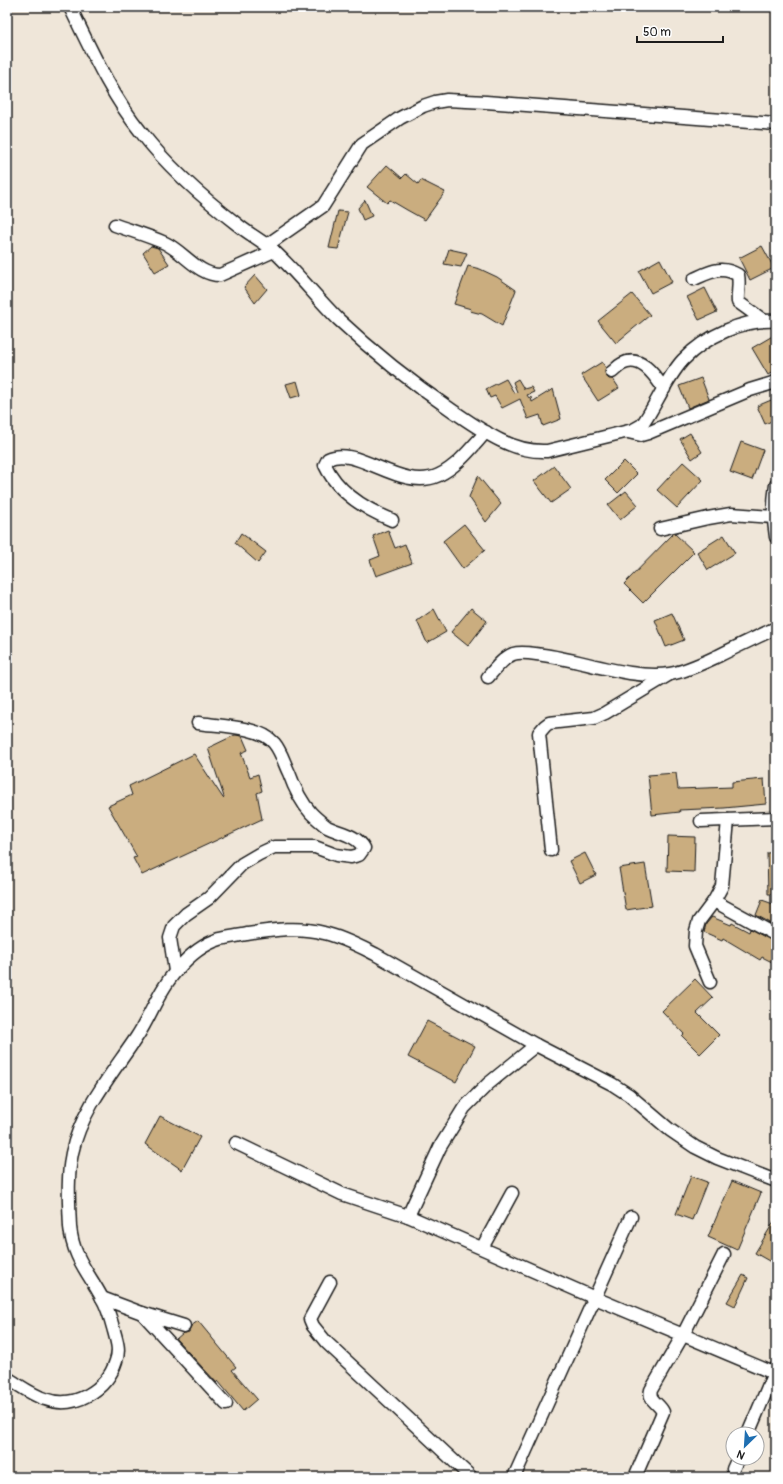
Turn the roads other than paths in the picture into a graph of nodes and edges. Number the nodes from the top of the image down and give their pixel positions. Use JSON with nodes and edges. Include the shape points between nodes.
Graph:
{"nodes":[{"id":1,"x":70,"y":7,"type":"edge"},
{"id":2,"x":776,"y":124,"type":"edge"},
{"id":3,"x":115,"y":225,"type":"dead end"},
{"id":4,"x":274,"y":251,"type":"junction"},
{"id":5,"x":694,"y":279,"type":"dead end"},
{"id":6,"x":763,"y":320,"type":"junction"},
{"id":7,"x":776,"y":321,"type":"edge"},
{"id":8,"x":612,"y":372,"type":"dead end"},
{"id":9,"x":776,"y":382,"type":"edge"},
{"id":10,"x":664,"y":389,"type":"junction"},
{"id":11,"x":486,"y":432,"type":"junction"},
{"id":12,"x":627,"y":432,"type":"junction"},
{"id":13,"x":776,"y":485,"type":"edge"},
{"id":14,"x":773,"y":517,"type":"junction"},
{"id":15,"x":392,"y":520,"type":"dead end"},
{"id":16,"x":660,"y":529,"type":"dead end"},
{"id":17,"x":776,"y":537,"type":"edge"},
{"id":18,"x":776,"y":628,"type":"edge"},
{"id":19,"x":671,"y":674,"type":"junction"},
{"id":20,"x":488,"y":677,"type":"dead end"},
{"id":21,"x":198,"y":723,"type":"dead end"},
{"id":22,"x":776,"y":818,"type":"edge"},
{"id":23,"x":728,"y":820,"type":"junction"},
{"id":24,"x":701,"y":821,"type":"dead end"},
{"id":25,"x":551,"y":850,"type":"dead end"},
{"id":26,"x":714,"y":901,"type":"junction"},
{"id":27,"x":776,"y":935,"type":"edge"},
{"id":28,"x":175,"y":971,"type":"junction"},
{"id":29,"x":710,"y":982,"type":"dead end"},
{"id":30,"x":536,"y":1045,"type":"junction"},
{"id":31,"x":236,"y":1143,"type":"dead end"},
{"id":32,"x":776,"y":1181,"type":"edge"},
{"id":33,"x":512,"y":1194,"type":"dead end"},
{"id":34,"x":408,"y":1216,"type":"junction"},
{"id":35,"x":632,"y":1217,"type":"dead end"},
{"id":36,"x":482,"y":1248,"type":"junction"},
{"id":37,"x":724,"y":1254,"type":"dead end"},
{"id":38,"x":330,"y":1282,"type":"dead end"},
{"id":39,"x":102,"y":1298,"type":"junction"},
{"id":40,"x":595,"y":1298,"type":"junction"},
{"id":41,"x":142,"y":1313,"type":"junction"},
{"id":42,"x":184,"y":1326,"type":"dead end"},
{"id":43,"x":684,"y":1335,"type":"junction"},
{"id":44,"x":775,"y":1371,"type":"edge"},
{"id":45,"x":7,"y":1378,"type":"edge"},
{"id":46,"x":226,"y":1404,"type":"dead end"},
{"id":47,"x":751,"y":1426,"type":"edge"},
{"id":48,"x":471,"y":1477,"type":"edge"},
{"id":49,"x":514,"y":1477,"type":"edge"},
{"id":50,"x":635,"y":1477,"type":"edge"}],
"edges":[{"from":1,"to":4,"type":"street","via":[[125,111],[142,133],[179,174],[238,226]]},
{"from":2,"to":4,"type":"street","via":[[486,102],[434,102],[400,118],[362,144],[323,206],[267,245]]},
{"from":3,"to":4,"type":"street","via":[[166,243],[212,275],[220,275]]},
{"from":4,"to":11,"type":"street","via":[[337,318],[378,356],[412,383]]},
{"from":5,"to":6,"type":"street","via":[[718,269],[738,275],[738,302]]},
{"from":6,"to":7,"type":"street"},
{"from":6,"to":10,"type":"street","via":[[739,326],[713,337],[697,348],[682,361]]},
{"from":8,"to":10,"type":"street","via":[[622,364],[640,364],[650,370]]},
{"from":9,"to":12,"type":"street","via":[[750,390],[648,433]]},
{"from":10,"to":12,"type":"street","via":[[642,425]]},
{"from":11,"to":12,"type":"street","via":[[508,444],[535,452]]},
{"from":11,"to":15,"type":"street","via":[[456,463],[429,479],[416,480],[343,456],[328,459],[326,465],[339,486],[359,504]]},
{"from":13,"to":14,"type":"street"},
{"from":14,"to":16,"type":"street","via":[[731,514]]},
{"from":14,"to":17,"type":"street"},
{"from":18,"to":19,"type":"street","via":[[706,661]]},
{"from":19,"to":20,"type":"street","via":[[638,673],[554,656],[524,653],[512,654],[503,660]]},
{"from":19,"to":25,"type":"street","via":[[606,713],[594,718],[549,724],[539,733]]},
{"from":21,"to":28,"type":"street","via":[[258,732],[268,738],[278,750],[296,791],[310,812],[327,826],[361,843],[364,848],[359,855],[351,857],[336,855],[315,847],[274,847],[242,864],[210,898],[186,914],[174,926],[170,938]]},
{"from":22,"to":23,"type":"street"},
{"from":23,"to":24,"type":"street"},
{"from":23,"to":26,"type":"street","via":[[722,886]]},
{"from":26,"to":27,"type":"street"},
{"from":26,"to":29,"type":"street","via":[[698,921],[695,946]]},
{"from":28,"to":30,"type":"street","via":[[189,957],[220,939],[294,928],[324,933],[375,954]]},
{"from":28,"to":39,"type":"street","via":[[162,989],[141,1031],[97,1095],[80,1126],[72,1153],[69,1189],[73,1243],[83,1268]]},
{"from":30,"to":32,"type":"street","via":[[612,1084],[695,1147],[716,1158]]},
{"from":30,"to":34,"type":"street","via":[[488,1084],[464,1108],[440,1147]]},
{"from":31,"to":34,"type":"street","via":[[342,1194]]},
{"from":33,"to":36,"type":"street"},
{"from":34,"to":36,"type":"street"},
{"from":35,"to":40,"type":"street"},
{"from":36,"to":40,"type":"street"},
{"from":37,"to":43,"type":"street"},
{"from":38,"to":48,"type":"street","via":[[310,1319],[313,1326],[326,1342]]},
{"from":39,"to":41,"type":"street"},
{"from":39,"to":45,"type":"street","via":[[118,1345],[118,1353],[116,1363],[100,1387],[89,1395],[62,1402],[45,1400]]},
{"from":40,"to":43,"type":"street"},
{"from":40,"to":49,"type":"street"},
{"from":41,"to":42,"type":"street"},
{"from":41,"to":46,"type":"street"},
{"from":43,"to":44,"type":"street"},
{"from":43,"to":50,"type":"street","via":[[651,1390],[652,1400],[663,1412]]},
{"from":44,"to":47,"type":"street"}]}
